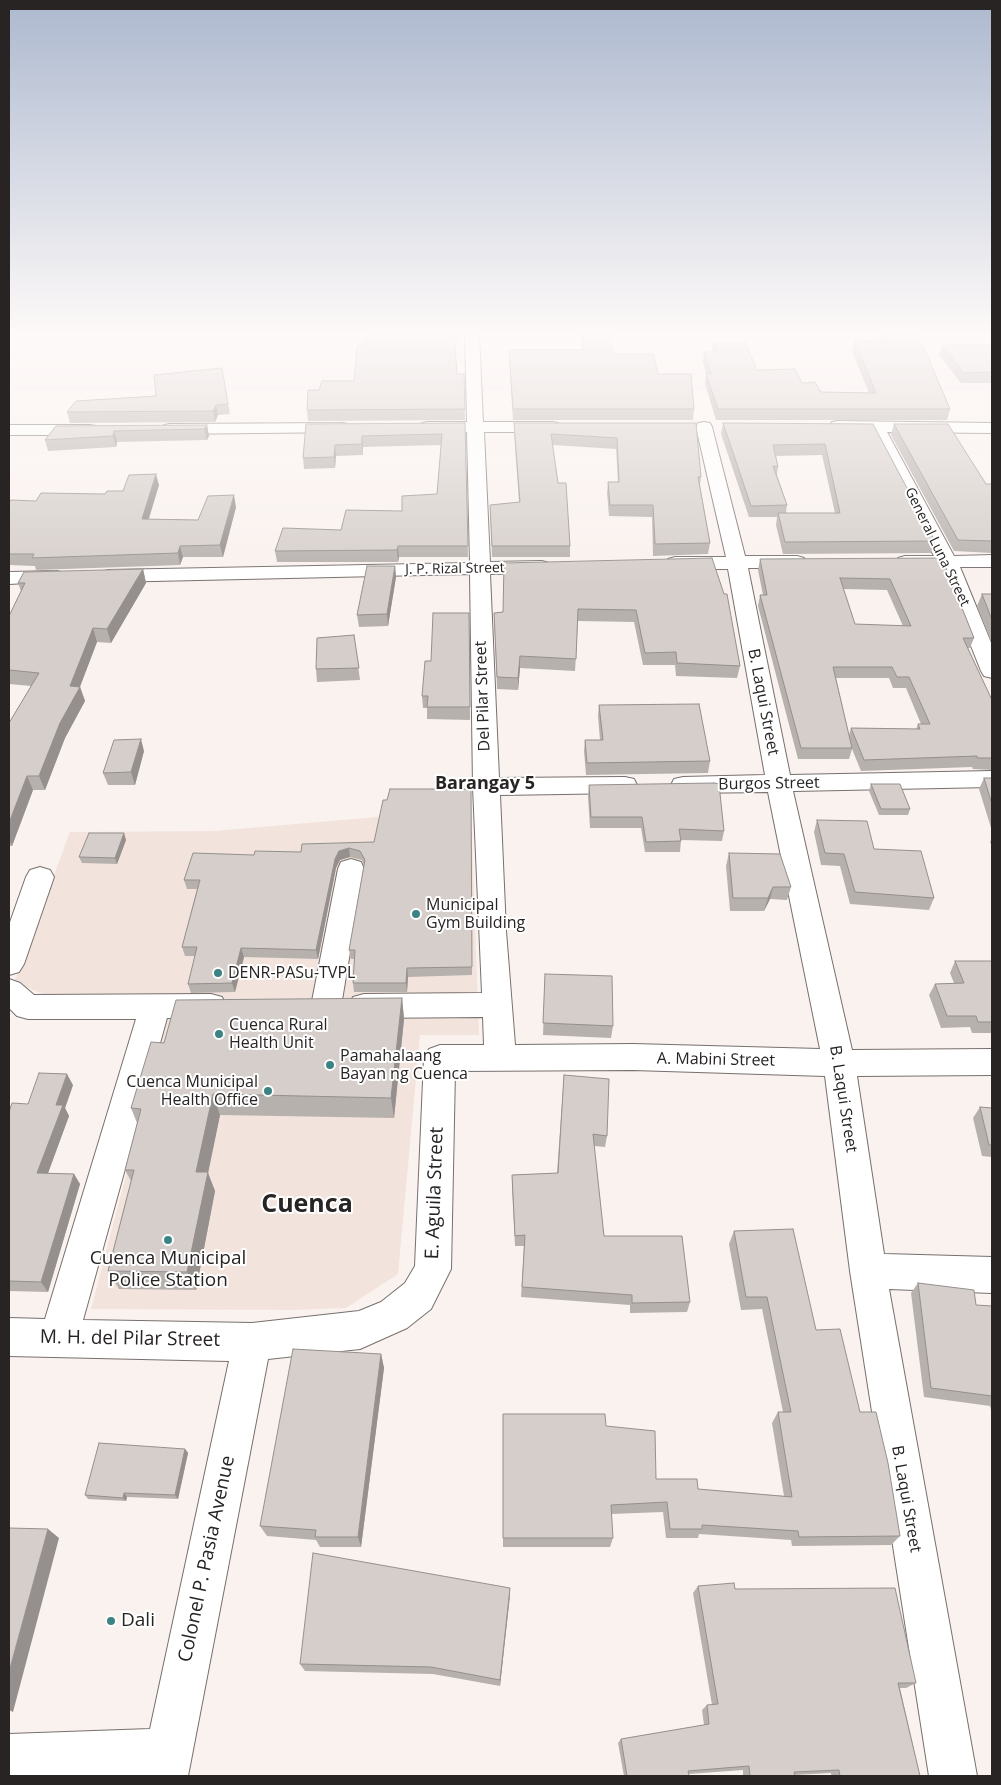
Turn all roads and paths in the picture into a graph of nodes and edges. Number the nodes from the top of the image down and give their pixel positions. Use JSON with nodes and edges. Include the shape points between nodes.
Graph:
{"nodes":[{"id":1,"x":475,"y":417,"type":"edge"},
{"id":2,"x":819,"y":426,"type":"edge"},
{"id":3,"x":876,"y":426,"type":"junction"},
{"id":4,"x":415,"y":427,"type":"edge"},
{"id":5,"x":475,"y":427,"type":"junction"},
{"id":6,"x":564,"y":427,"type":"edge"},
{"id":7,"x":704,"y":427,"type":"dead end"},
{"id":8,"x":356,"y":428,"type":"edge"},
{"id":9,"x":992,"y":428,"type":"edge"},
{"id":10,"x":108,"y":429,"type":"edge"},
{"id":11,"x":158,"y":429,"type":"edge"},
{"id":12,"x":9,"y":430,"type":"edge"},
{"id":13,"x":992,"y":560,"type":"edge"},
{"id":14,"x":737,"y":562,"type":"junction"},
{"id":15,"x":817,"y":562,"type":"edge"},
{"id":16,"x":887,"y":562,"type":"edge"},
{"id":17,"x":946,"y":562,"type":"junction"},
{"id":18,"x":658,"y":564,"type":"edge"},
{"id":19,"x":559,"y":566,"type":"edge"},
{"id":20,"x":479,"y":568,"type":"junction"},
{"id":21,"x":9,"y":578,"type":"edge"},
{"id":22,"x":992,"y":671,"type":"edge"},
{"id":23,"x":992,"y":779,"type":"edge"},
{"id":24,"x":779,"y":784,"type":"junction"},
{"id":25,"x":486,"y":787,"type":"junction"},
{"id":26,"x":350,"y":869,"type":"dead end"},
{"id":27,"x":40,"y":876,"type":"dead end"},
{"id":28,"x":9,"y":964,"type":"edge"},
{"id":29,"x":9,"y":991,"type":"edge"},
{"id":30,"x":498,"y":1005,"type":"junction"},
{"id":31,"x":154,"y":1006,"type":"junction"},
{"id":32,"x":240,"y":1006,"type":"edge"},
{"id":33,"x":500,"y":1057,"type":"junction"},
{"id":34,"x":440,"y":1058,"type":"joint"},
{"id":35,"x":839,"y":1062,"type":"junction"},
{"id":36,"x":992,"y":1062,"type":"edge"},
{"id":37,"x":868,"y":1271,"type":"junction"},
{"id":38,"x":992,"y":1275,"type":"edge"},
{"id":39,"x":59,"y":1336,"type":"junction"},
{"id":40,"x":9,"y":1337,"type":"edge"},
{"id":41,"x":252,"y":1342,"type":"junction"},
{"id":42,"x":9,"y":1758,"type":"edge"},
{"id":43,"x":166,"y":1764,"type":"edge"},
{"id":44,"x":952,"y":1776,"type":"edge"}],
"edges":[{"from":1,"to":5,"type":"street","name":"Del Pilar Street"},
{"from":2,"to":3,"type":"street"},
{"from":3,"to":9,"type":"street"},
{"from":3,"to":17,"type":"street","name":"General Luna Street"},
{"from":4,"to":5,"type":"street"},
{"from":5,"to":6,"type":"street"},
{"from":5,"to":20,"type":"street","name":"Del Pilar Street"},
{"from":7,"to":14,"type":"street","name":"B. Laqui Street"},
{"from":8,"to":11,"type":"street"},
{"from":10,"to":12,"type":"street"},
{"from":13,"to":17,"type":"street"},
{"from":14,"to":15,"type":"street"},
{"from":14,"to":18,"type":"street"},
{"from":14,"to":24,"type":"street","name":"B. Laqui Street"},
{"from":16,"to":17,"type":"street"},
{"from":17,"to":22,"type":"street","name":"General Luna Street"},
{"from":19,"to":20,"type":"street","name":"J. P. Rizal Street"},
{"from":20,"to":21,"type":"street","name":"J. P. Rizal Street"},
{"from":20,"to":25,"type":"street","name":"Del Pilar Street"},
{"from":23,"to":24,"type":"street","name":"Burgos Street"},
{"from":24,"to":25,"type":"street","name":"Burgos Street"},
{"from":24,"to":35,"type":"street","name":"B. Laqui Street"},
{"from":25,"to":30,"type":"street","name":"Del Pilar Street"},
{"from":26,"to":30,"type":"street","via":[[312,1006]]},
{"from":27,"to":28,"type":"street"},
{"from":29,"to":31,"type":"street","via":[[28,1007]]},
{"from":30,"to":33,"type":"street","name":"Del Pilar Street"},
{"from":31,"to":32,"type":"street"},
{"from":31,"to":39,"type":"street"},
{"from":33,"to":34,"type":"street","name":"A. Mabini Street"},
{"from":33,"to":35,"type":"street","name":"A. Mabini Street"},
{"from":34,"to":41,"type":"street","name":"E. Aguila Street","via":[[433,1269],[418,1296],[394,1315],[360,1330]]},
{"from":35,"to":36,"type":"street","name":"A. Mabini Street"},
{"from":35,"to":37,"type":"street","name":"B. Laqui Street"},
{"from":37,"to":38,"type":"street"},
{"from":37,"to":44,"type":"street","name":"B. Laqui Street"},
{"from":39,"to":40,"type":"street","name":"M. H. del Pilar Street"},
{"from":39,"to":41,"type":"street","name":"M. H. del Pilar Street"},
{"from":41,"to":43,"type":"street","name":"Colonel P. Pasia Avenue"},
{"from":42,"to":43,"type":"street"}]}
